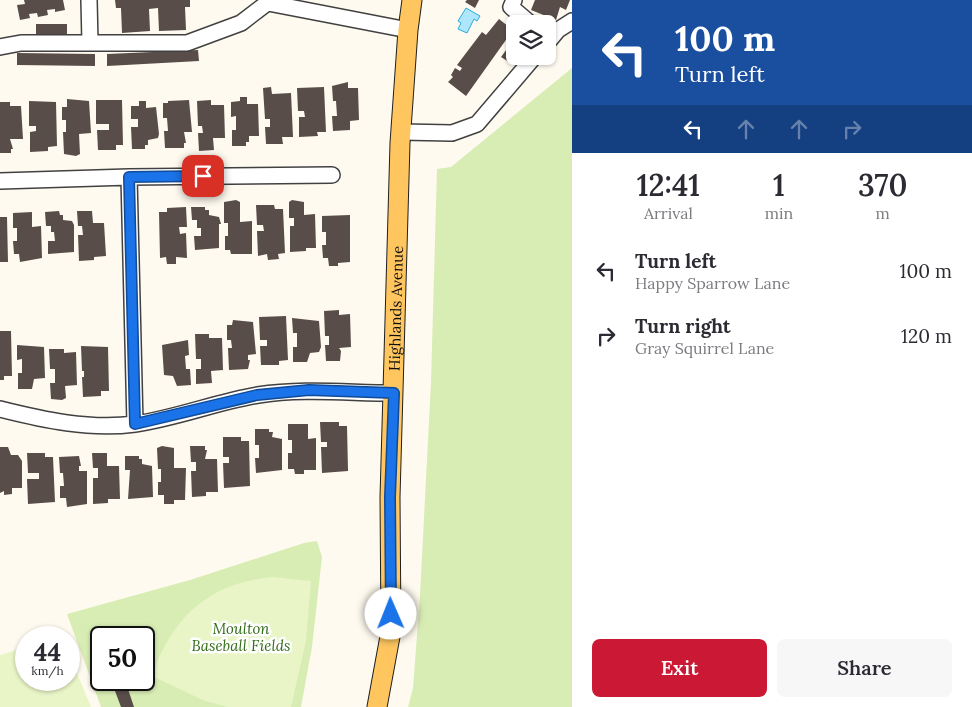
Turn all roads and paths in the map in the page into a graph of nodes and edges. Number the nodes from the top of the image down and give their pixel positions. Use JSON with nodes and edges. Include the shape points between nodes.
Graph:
{"nodes":[{"id":1,"x":89,"y":0,"type":"edge"},
{"id":2,"x":412,"y":0,"type":"edge"},
{"id":3,"x":514,"y":0,"type":"edge"},
{"id":4,"x":270,"y":1,"type":"edge"},
{"id":5,"x":520,"y":15,"type":"edge"},
{"id":6,"x":572,"y":21,"type":"edge"},
{"id":7,"x":408,"y":30,"type":"junction"},
{"id":8,"x":556,"y":32,"type":"edge"},
{"id":9,"x":90,"y":43,"type":"junction"},
{"id":10,"x":0,"y":47,"type":"edge"},
{"id":11,"x":527,"y":65,"type":"edge"},
{"id":12,"x":402,"y":132,"type":"junction"},
{"id":13,"x":332,"y":175,"type":"dead end"},
{"id":14,"x":129,"y":177,"type":"junction"},
{"id":15,"x":0,"y":181,"type":"edge"},
{"id":16,"x":394,"y":393,"type":"junction"},
{"id":17,"x":0,"y":409,"type":"edge"},
{"id":18,"x":135,"y":424,"type":"junction"},
{"id":19,"x":377,"y":707,"type":"edge"}],
"edges":[{"from":1,"to":9,"type":"street"},
{"from":2,"to":7,"type":"main road","name":"Highlands Avenue"},
{"from":3,"to":5,"type":"street","via":[[511,8]]},
{"from":4,"to":7,"type":"street"},
{"from":4,"to":9,"type":"street","via":[[241,23],[187,43]]},
{"from":6,"to":8,"type":"street"},
{"from":7,"to":12,"type":"main road","name":"Highlands Avenue"},
{"from":9,"to":10,"type":"street","via":[[21,43]]},
{"from":11,"to":12,"type":"street","via":[[477,124],[452,133]]},
{"from":12,"to":16,"type":"main road","name":"Highlands Avenue"},
{"from":13,"to":14,"type":"street"},
{"from":14,"to":15,"type":"street"},
{"from":14,"to":18,"type":"street"},
{"from":16,"to":18,"type":"street","via":[[309,390],[257,395]]},
{"from":16,"to":19,"type":"main road","name":"Highlands Avenue","via":[[390,504],[391,632]]},
{"from":17,"to":18,"type":"street","via":[[51,422],[99,426]]}]}
